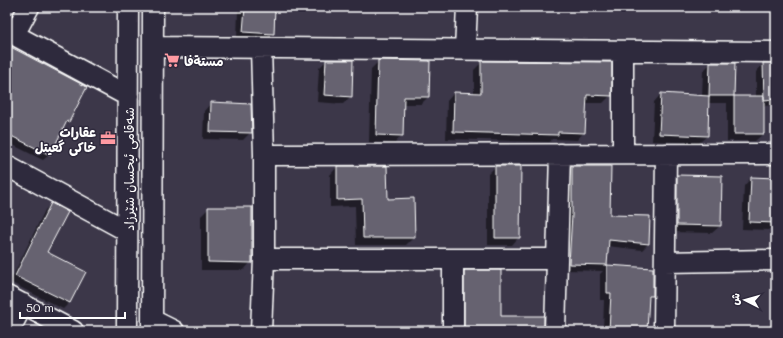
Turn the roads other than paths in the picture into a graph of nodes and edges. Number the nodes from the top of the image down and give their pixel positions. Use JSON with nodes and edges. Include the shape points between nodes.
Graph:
{"nodes":[{"id":1,"x":30,"y":7,"type":"edge"},
{"id":2,"x":128,"y":7,"type":"edge"},
{"id":3,"x":153,"y":7,"type":"edge"},
{"id":4,"x":468,"y":7,"type":"edge"},
{"id":5,"x":10,"y":33,"type":"edge"},
{"id":6,"x":153,"y":47,"type":"junction"},
{"id":7,"x":261,"y":48,"type":"junction"},
{"id":8,"x":466,"y":49,"type":"junction"},
{"id":9,"x":623,"y":51,"type":"junction"},
{"id":10,"x":776,"y":52,"type":"edge"},
{"id":11,"x":128,"y":96,"type":"junction"},
{"id":12,"x":128,"y":137,"type":"junction"},
{"id":13,"x":153,"y":137,"type":"junction"},
{"id":14,"x":560,"y":154,"type":"junction"},
{"id":15,"x":623,"y":154,"type":"junction"},
{"id":16,"x":666,"y":154,"type":"junction"},
{"id":17,"x":776,"y":154,"type":"edge"},
{"id":18,"x":264,"y":155,"type":"junction"},
{"id":19,"x":7,"y":166,"type":"edge"},
{"id":20,"x":127,"y":231,"type":"junction"},
{"id":21,"x":264,"y":259,"type":"junction"},
{"id":22,"x":453,"y":259,"type":"junction"},
{"id":23,"x":557,"y":259,"type":"junction"},
{"id":24,"x":776,"y":260,"type":"edge"},
{"id":25,"x":665,"y":262,"type":"junction"},
{"id":26,"x":15,"y":300,"type":"edge"},
{"id":27,"x":152,"y":325,"type":"edge"},
{"id":28,"x":9,"y":331,"type":"edge"},
{"id":29,"x":72,"y":331,"type":"edge"},
{"id":30,"x":127,"y":331,"type":"edge"},
{"id":31,"x":174,"y":331,"type":"edge"},
{"id":32,"x":261,"y":331,"type":"edge"},
{"id":33,"x":453,"y":331,"type":"edge"},
{"id":34,"x":555,"y":331,"type":"edge"},
{"id":35,"x":664,"y":331,"type":"edge"}],
"edges":[{"from":1,"to":5,"type":"street"},
{"from":2,"to":11,"type":"street","name":"شەقامی ئیحسان شێرزاد"},
{"from":3,"to":6,"type":"street","name":"شەقامی ئیحسان شێرزاد"},
{"from":4,"to":8,"type":"street"},
{"from":5,"to":11,"type":"street"},
{"from":6,"to":7,"type":"street"},
{"from":6,"to":13,"type":"street","name":"شەقامی ئیحسان شێرزاد"},
{"from":7,"to":8,"type":"street"},
{"from":7,"to":18,"type":"street"},
{"from":8,"to":9,"type":"street"},
{"from":9,"to":10,"type":"street"},
{"from":9,"to":15,"type":"street"},
{"from":11,"to":12,"type":"street","name":"شەقامی ئیحسان شێرزاد"},
{"from":12,"to":13,"type":"street"},
{"from":12,"to":20,"type":"street","name":"شەقامی ئیحسان شێرزاد"},
{"from":13,"to":27,"type":"street","name":"شەقامی ئیحسان شێرزاد"},
{"from":14,"to":15,"type":"street"},
{"from":14,"to":18,"type":"street"},
{"from":14,"to":23,"type":"street"},
{"from":15,"to":16,"type":"street"},
{"from":16,"to":17,"type":"street"},
{"from":16,"to":25,"type":"street"},
{"from":18,"to":21,"type":"street"},
{"from":19,"to":20,"type":"street"},
{"from":20,"to":30,"type":"street","name":"شەقامی ئیحسان شێرزاد"},
{"from":21,"to":22,"type":"street"},
{"from":21,"to":32,"type":"street"},
{"from":22,"to":23,"type":"street"},
{"from":22,"to":33,"type":"street"},
{"from":23,"to":34,"type":"street"},
{"from":24,"to":25,"type":"street"},
{"from":25,"to":35,"type":"street"},
{"from":26,"to":28,"type":"street"},
{"from":26,"to":29,"type":"street"},
{"from":27,"to":31,"type":"street"}]}
